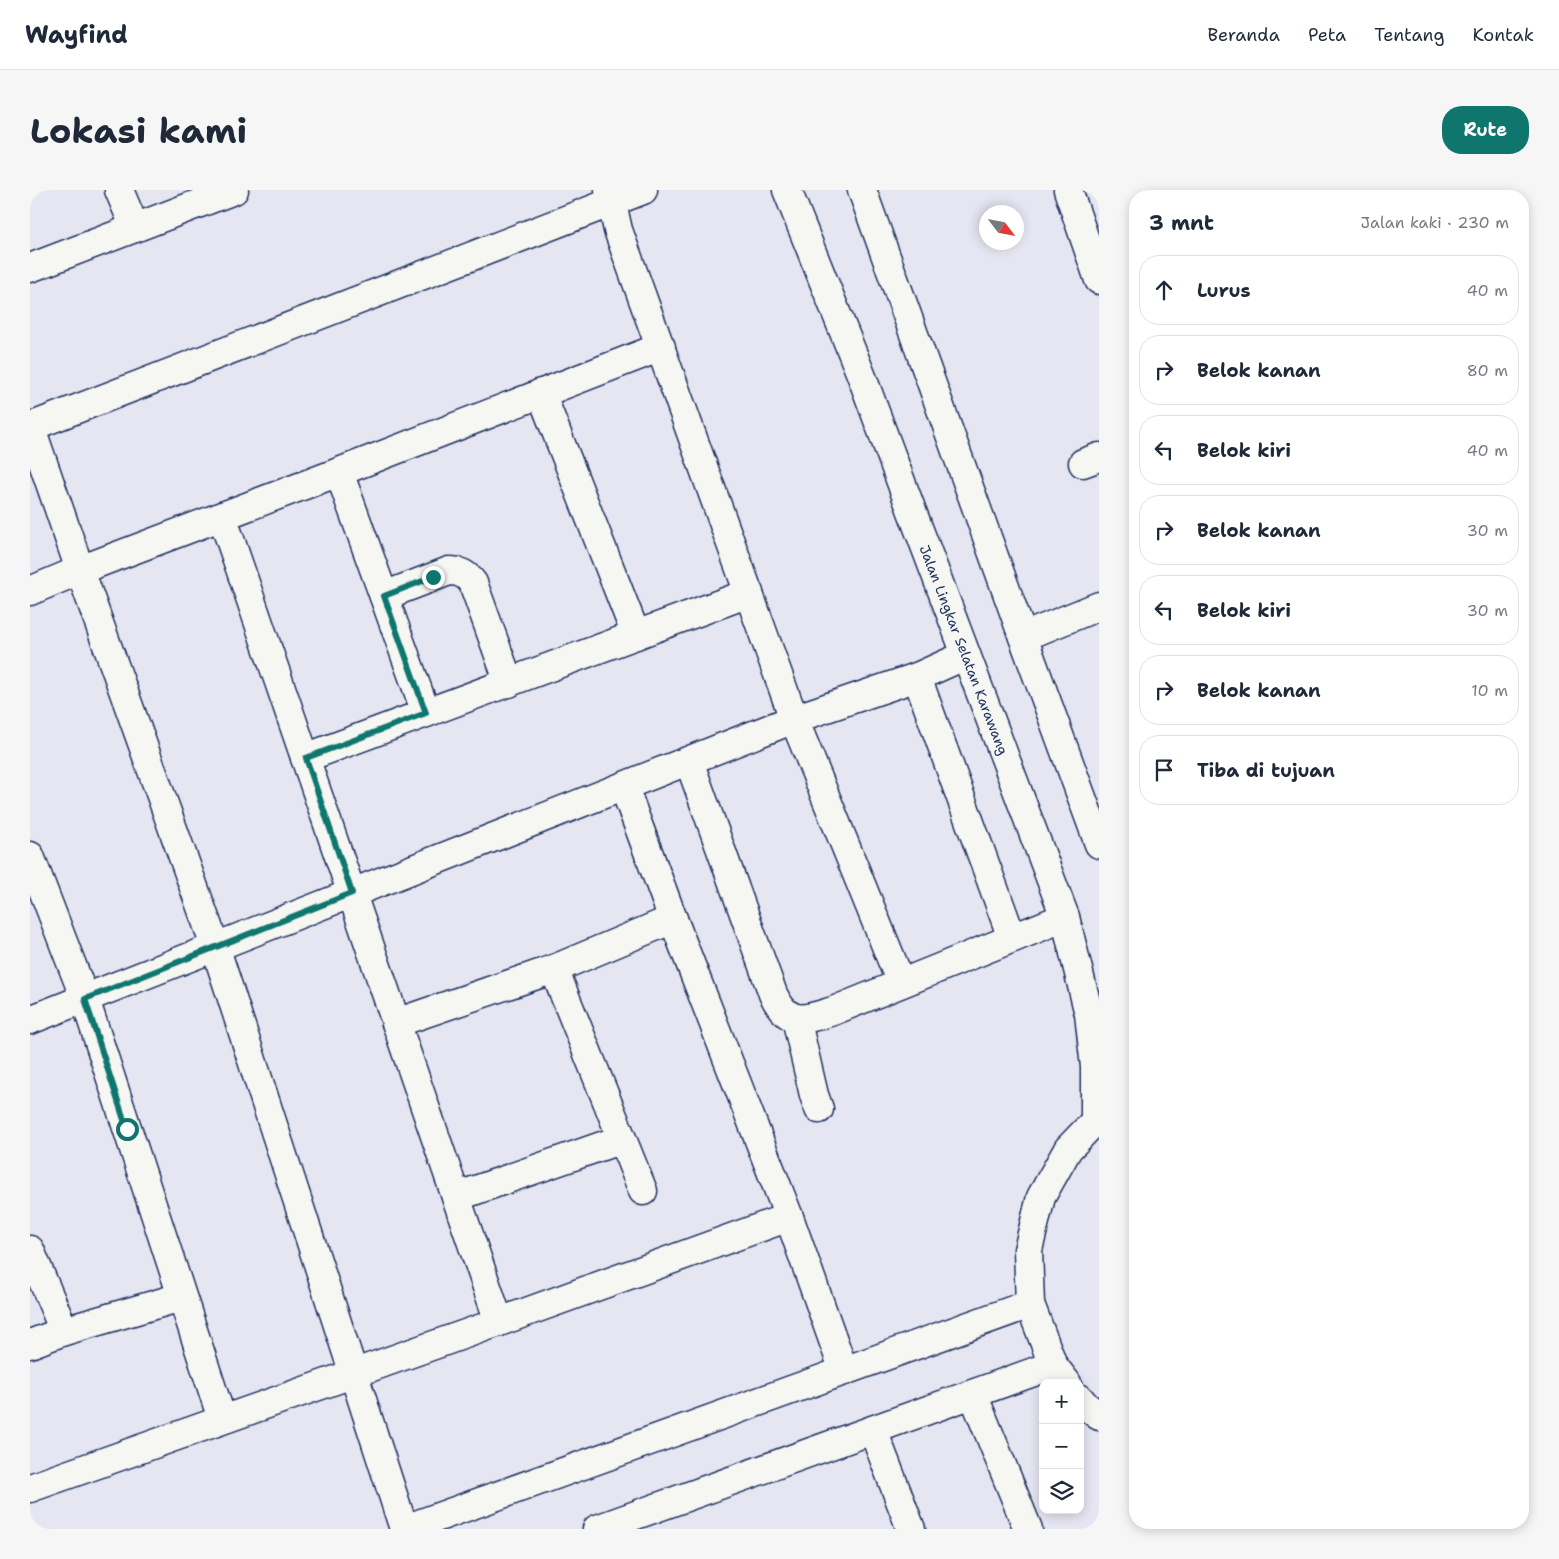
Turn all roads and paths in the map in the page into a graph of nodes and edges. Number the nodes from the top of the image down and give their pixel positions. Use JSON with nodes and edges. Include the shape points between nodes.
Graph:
{"nodes":[{"id":1,"x":119,"y":190,"type":"edge"},
{"id":2,"x":234,"y":190,"type":"edge"},
{"id":3,"x":643,"y":190,"type":"edge"},
{"id":4,"x":787,"y":190,"type":"edge"},
{"id":5,"x":862,"y":190,"type":"edge"},
{"id":6,"x":1070,"y":191,"type":"edge"},
{"id":7,"x":610,"y":196,"type":"edge"},
{"id":8,"x":135,"y":228,"type":"junction"},
{"id":9,"x":30,"y":268,"type":"edge"},
{"id":10,"x":1099,"y":280,"type":"edge"},
{"id":11,"x":661,"y":347,"type":"junction"},
{"id":12,"x":541,"y":393,"type":"junction"},
{"id":13,"x":30,"y":427,"type":"edge"},
{"id":14,"x":339,"y":472,"type":"junction"},
{"id":15,"x":222,"y":516,"type":"junction"},
{"id":16,"x":80,"y":570,"type":"junction"},
{"id":17,"x":30,"y":591,"type":"edge"},
{"id":18,"x":749,"y":592,"type":"junction"},
{"id":19,"x":384,"y":596,"type":"junction"},
{"id":20,"x":1099,"y":606,"type":"edge"},
{"id":21,"x":636,"y":635,"type":"junction"},
{"id":22,"x":1023,"y":637,"type":"junction"},
{"id":23,"x":966,"y":655,"type":"junction"},
{"id":24,"x":917,"y":676,"type":"junction"},
{"id":25,"x":509,"y":683,"type":"junction"},
{"id":26,"x":426,"y":713,"type":"junction"},
{"id":27,"x":794,"y":719,"type":"junction"},
{"id":28,"x":306,"y":758,"type":"junction"},
{"id":29,"x":689,"y":761,"type":"junction"},
{"id":30,"x":624,"y":788,"type":"junction"},
{"id":31,"x":1099,"y":844,"type":"edge"},
{"id":32,"x":30,"y":856,"type":"edge"},
{"id":33,"x":352,"y":893,"type":"junction"},
{"id":34,"x":1065,"y":917,"type":"junction"},
{"id":35,"x":673,"y":919,"type":"junction"},
{"id":36,"x":1012,"y":938,"type":"junction"},
{"id":37,"x":215,"y":946,"type":"junction"},
{"id":38,"x":554,"y":969,"type":"junction"},
{"id":39,"x":901,"y":983,"type":"junction"},
{"id":40,"x":85,"y":999,"type":"junction"},
{"id":41,"x":796,"y":1018,"type":"junction"},
{"id":42,"x":30,"y":1020,"type":"edge"},
{"id":43,"x":396,"y":1023,"type":"junction"},
{"id":44,"x":819,"y":1109,"type":"dead end"},
{"id":45,"x":1097,"y":1120,"type":"edge"},
{"id":46,"x":622,"y":1139,"type":"junction"},
{"id":47,"x":643,"y":1192,"type":"dead end"},
{"id":48,"x":456,"y":1197,"type":"junction"},
{"id":49,"x":789,"y":1217,"type":"junction"},
{"id":50,"x":30,"y":1250,"type":"edge"},
{"id":51,"x":181,"y":1297,"type":"junction"},
{"id":52,"x":1030,"y":1304,"type":"junction"},
{"id":53,"x":499,"y":1322,"type":"junction"},
{"id":54,"x":64,"y":1332,"type":"junction"},
{"id":55,"x":30,"y":1344,"type":"edge"},
{"id":56,"x":844,"y":1371,"type":"junction"},
{"id":57,"x":353,"y":1373,"type":"junction"},
{"id":58,"x":1060,"y":1374,"type":"edge"},
{"id":59,"x":973,"y":1394,"type":"junction"},
{"id":60,"x":1084,"y":1404,"type":"edge"},
{"id":61,"x":1099,"y":1416,"type":"edge"},
{"id":62,"x":222,"y":1419,"type":"junction"},
{"id":63,"x":873,"y":1430,"type":"junction"},
{"id":64,"x":30,"y":1488,"type":"edge"},
{"id":65,"x":404,"y":1529,"type":"edge"},
{"id":66,"x":597,"y":1529,"type":"edge"},
{"id":67,"x":911,"y":1529,"type":"edge"},
{"id":68,"x":1028,"y":1529,"type":"edge"}],
"edges":[{"from":1,"to":8,"type":"street"},
{"from":2,"to":8,"type":"street"},
{"from":3,"to":7,"type":"street"},
{"from":4,"to":23,"type":"street","name":"Jalan Lingkar Selatan Karawang","via":[[862,377]]},
{"from":5,"to":22,"type":"street"},
{"from":6,"to":10,"type":"street"},
{"from":7,"to":11,"type":"street","via":[[618,230]]},
{"from":7,"to":13,"type":"street"},
{"from":8,"to":9,"type":"street"},
{"from":11,"to":12,"type":"street"},
{"from":11,"to":18,"type":"street"},
{"from":12,"to":14,"type":"street"},
{"from":12,"to":21,"type":"street"},
{"from":13,"to":16,"type":"street"},
{"from":14,"to":15,"type":"street"},
{"from":14,"to":19,"type":"street"},
{"from":15,"to":16,"type":"street"},
{"from":15,"to":28,"type":"street"},
{"from":16,"to":17,"type":"street"},
{"from":16,"to":37,"type":"street"},
{"from":18,"to":21,"type":"street"},
{"from":18,"to":27,"type":"street"},
{"from":19,"to":25,"type":"street","via":[[449,571],[459,571],[468,576]]},
{"from":19,"to":26,"type":"street"},
{"from":20,"to":22,"type":"street"},
{"from":21,"to":25,"type":"street"},
{"from":22,"to":31,"type":"street"},
{"from":23,"to":24,"type":"street"},
{"from":23,"to":34,"type":"street","name":"Jalan Lingkar Selatan Karawang"},
{"from":24,"to":27,"type":"street"},
{"from":24,"to":36,"type":"street"},
{"from":25,"to":26,"type":"street"},
{"from":26,"to":28,"type":"street"},
{"from":27,"to":29,"type":"street"},
{"from":27,"to":39,"type":"street"},
{"from":28,"to":33,"type":"street"},
{"from":29,"to":30,"type":"street"},
{"from":29,"to":41,"type":"street","via":[[773,994],[782,1011]]},
{"from":30,"to":33,"type":"street"},
{"from":30,"to":35,"type":"street"},
{"from":32,"to":40,"type":"street"},
{"from":33,"to":37,"type":"street"},
{"from":33,"to":43,"type":"street"},
{"from":34,"to":36,"type":"street"},
{"from":34,"to":45,"type":"street","name":"Jalan Lingkar Selatan Karawang","via":[[1089,1014]]},
{"from":35,"to":38,"type":"street"},
{"from":35,"to":49,"type":"street"},
{"from":36,"to":39,"type":"street"},
{"from":37,"to":40,"type":"street"},
{"from":37,"to":57,"type":"street"},
{"from":38,"to":43,"type":"street"},
{"from":38,"to":46,"type":"street"},
{"from":39,"to":41,"type":"street","via":[[833,1011]]},
{"from":40,"to":42,"type":"street"},
{"from":40,"to":51,"type":"street"},
{"from":41,"to":44,"type":"street"},
{"from":43,"to":48,"type":"street"},
{"from":45,"to":52,"type":"street","via":[[1068,1149],[1041,1196],[1028,1250]]},
{"from":46,"to":47,"type":"street"},
{"from":46,"to":48,"type":"street"},
{"from":48,"to":53,"type":"street"},
{"from":49,"to":53,"type":"street"},
{"from":49,"to":56,"type":"street"},
{"from":50,"to":54,"type":"street"},
{"from":51,"to":54,"type":"street"},
{"from":51,"to":62,"type":"street"},
{"from":52,"to":56,"type":"street"},
{"from":52,"to":58,"type":"street"},
{"from":53,"to":57,"type":"street"},
{"from":54,"to":55,"type":"street"},
{"from":56,"to":65,"type":"street"},
{"from":57,"to":62,"type":"street"},
{"from":57,"to":65,"type":"street"},
{"from":58,"to":59,"type":"street"},
{"from":59,"to":63,"type":"street"},
{"from":59,"to":68,"type":"street"},
{"from":60,"to":61,"type":"street"},
{"from":62,"to":64,"type":"street"},
{"from":63,"to":66,"type":"street"},
{"from":63,"to":67,"type":"street"}]}
